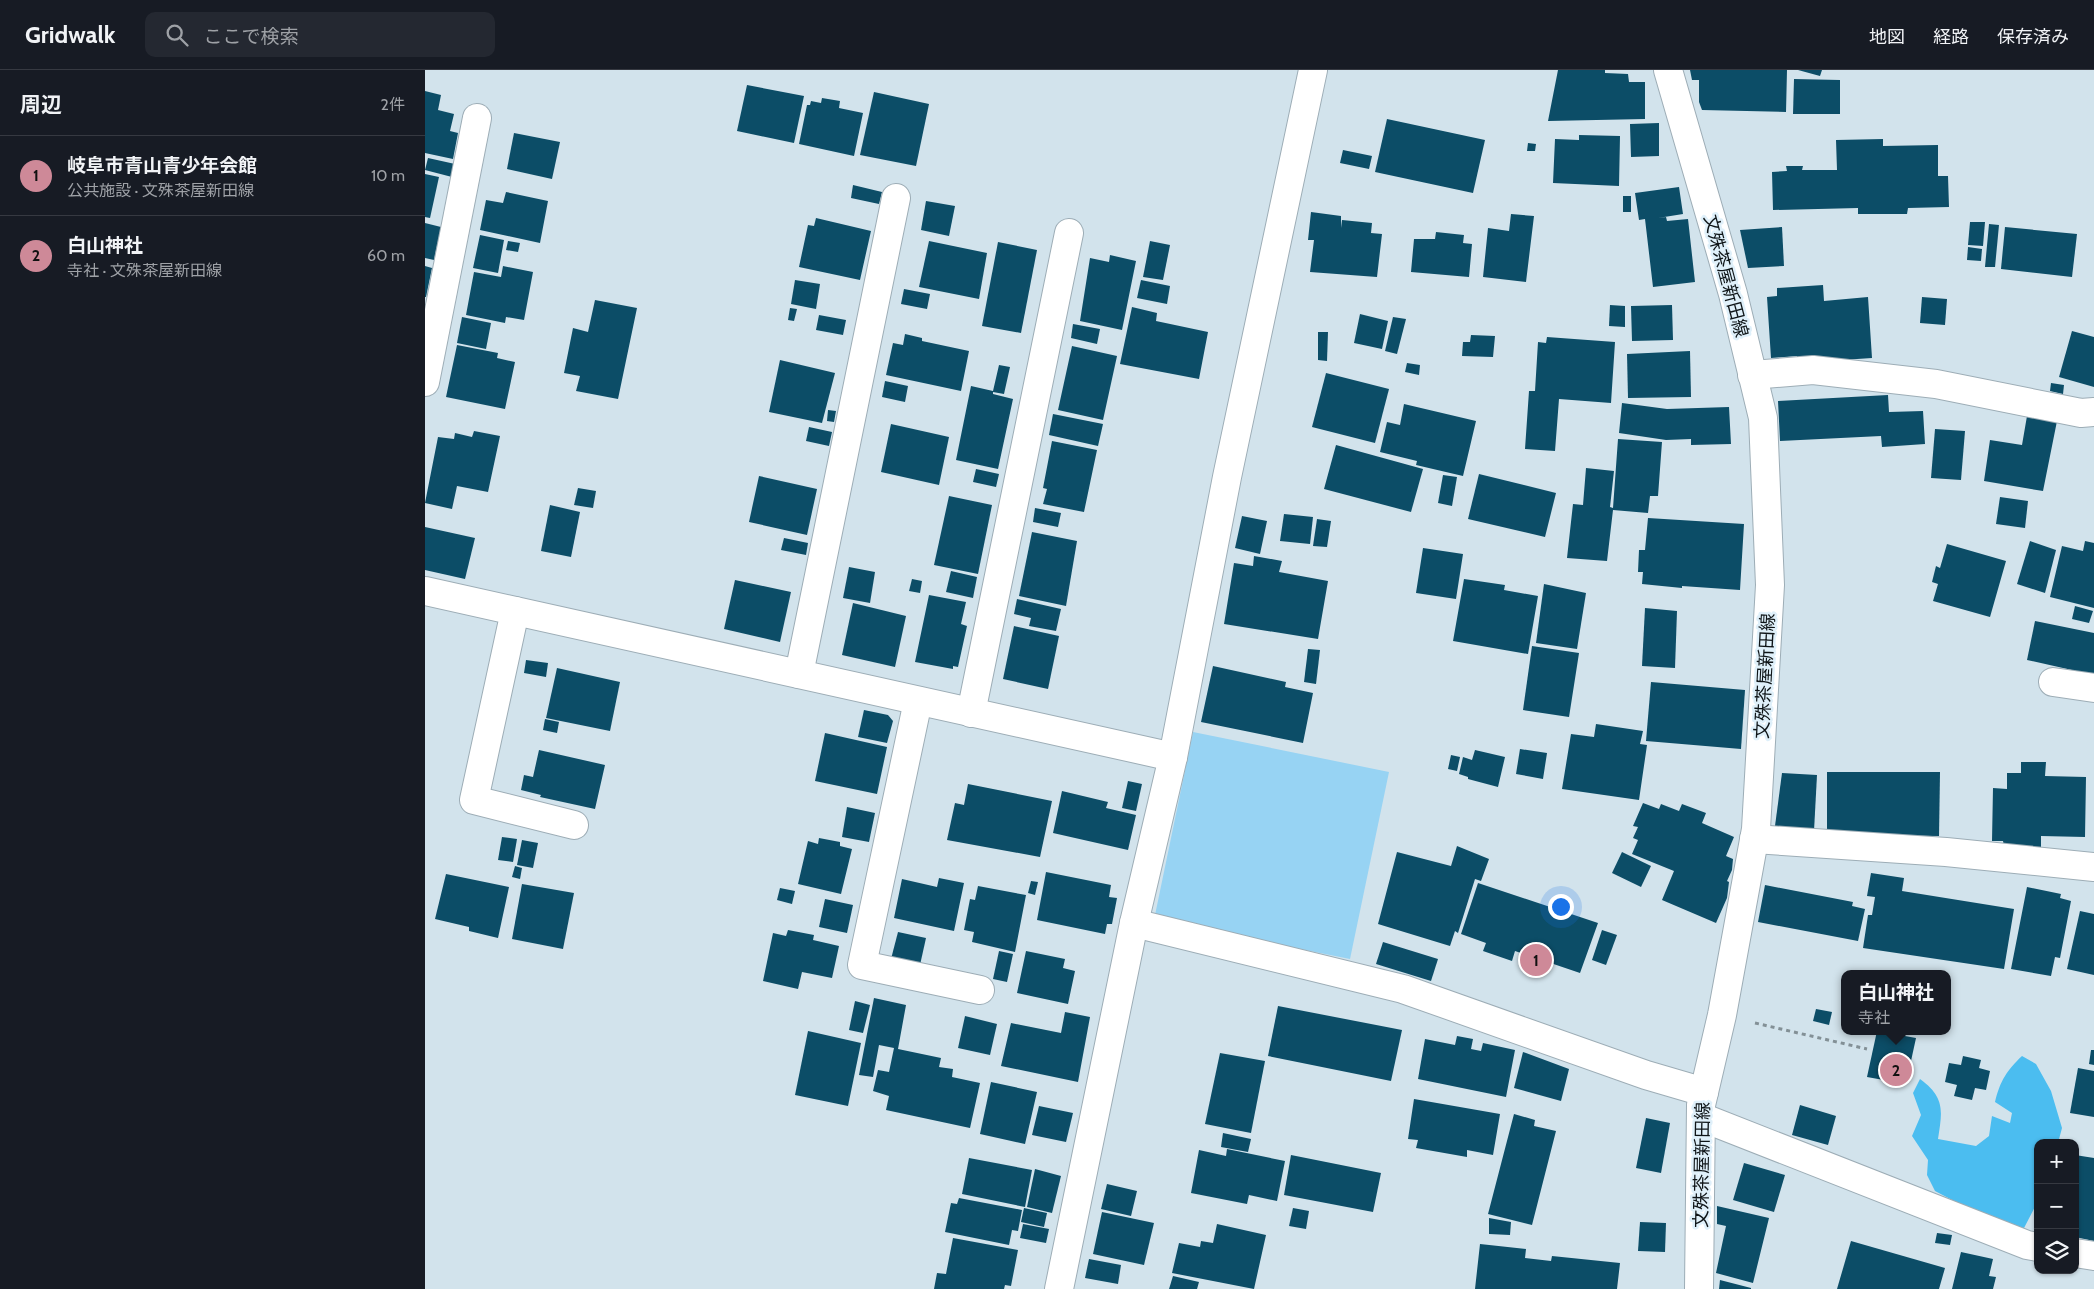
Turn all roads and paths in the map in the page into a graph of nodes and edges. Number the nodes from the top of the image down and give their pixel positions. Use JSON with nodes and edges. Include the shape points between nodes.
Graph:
{"nodes":[{"id":1,"x":1313,"y":70,"type":"edge"},
{"id":2,"x":1668,"y":70,"type":"edge"},
{"id":3,"x":477,"y":118,"type":"dead end"},
{"id":4,"x":896,"y":198,"type":"dead end"},
{"id":5,"x":1069,"y":233,"type":"dead end"},
{"id":6,"x":1753,"y":375,"type":"junction"},
{"id":7,"x":425,"y":382,"type":"edge"},
{"id":8,"x":2094,"y":412,"type":"edge"},
{"id":9,"x":425,"y":592,"type":"edge"},
{"id":10,"x":515,"y":611,"type":"junction"},
{"id":11,"x":799,"y":674,"type":"junction"},
{"id":12,"x":2053,"y":682,"type":"dead end"},
{"id":13,"x":2094,"y":688,"type":"edge"},
{"id":14,"x":918,"y":701,"type":"junction"},
{"id":15,"x":971,"y":713,"type":"junction"},
{"id":16,"x":1173,"y":757,"type":"junction"},
{"id":17,"x":574,"y":825,"type":"dead end"},
{"id":18,"x":1754,"y":839,"type":"junction"},
{"id":19,"x":2094,"y":867,"type":"edge"},
{"id":20,"x":1134,"y":923,"type":"junction"},
{"id":21,"x":980,"y":990,"type":"dead end"},
{"id":22,"x":1722,"y":1015,"type":"junction"},
{"id":23,"x":1867,"y":1049,"type":"dead end"},
{"id":24,"x":1702,"y":1104,"type":"junction"},
{"id":25,"x":2034,"y":1246,"type":"edge"},
{"id":26,"x":2079,"y":1254,"type":"edge"},
{"id":27,"x":2094,"y":1256,"type":"edge"},
{"id":28,"x":1059,"y":1289,"type":"edge"},
{"id":29,"x":1699,"y":1289,"type":"edge"}],
"edges":[{"from":1,"to":16,"type":"street","via":[[1227,477]]},
{"from":2,"to":6,"type":"street","name":"文殊茶屋新田線"},
{"from":3,"to":7,"type":"street"},
{"from":4,"to":11,"type":"street"},
{"from":5,"to":15,"type":"street"},
{"from":6,"to":8,"type":"street","via":[[1813,370],[1935,384],[2081,413]]},
{"from":6,"to":18,"type":"street","name":"文殊茶屋新田線","via":[[1763,418],[1769,585]]},
{"from":9,"to":10,"type":"street"},
{"from":10,"to":11,"type":"street"},
{"from":10,"to":17,"type":"street","via":[[474,800]]},
{"from":11,"to":14,"type":"street"},
{"from":12,"to":13,"type":"street"},
{"from":14,"to":15,"type":"street"},
{"from":14,"to":21,"type":"street","via":[[862,965]]},
{"from":15,"to":16,"type":"street"},
{"from":16,"to":20,"type":"street"},
{"from":18,"to":19,"type":"street","via":[[1947,852]]},
{"from":18,"to":22,"type":"street","name":"文殊茶屋新田線"},
{"from":20,"to":24,"type":"street","via":[[1403,989],[1646,1075]]},
{"from":20,"to":28,"type":"street"},
{"from":22,"to":23,"type":"path"},
{"from":22,"to":24,"type":"street","name":"文殊茶屋新田線"},
{"from":24,"to":25,"type":"street"},
{"from":24,"to":29,"type":"street","name":"文殊茶屋新田線"},
{"from":26,"to":27,"type":"street"}]}
